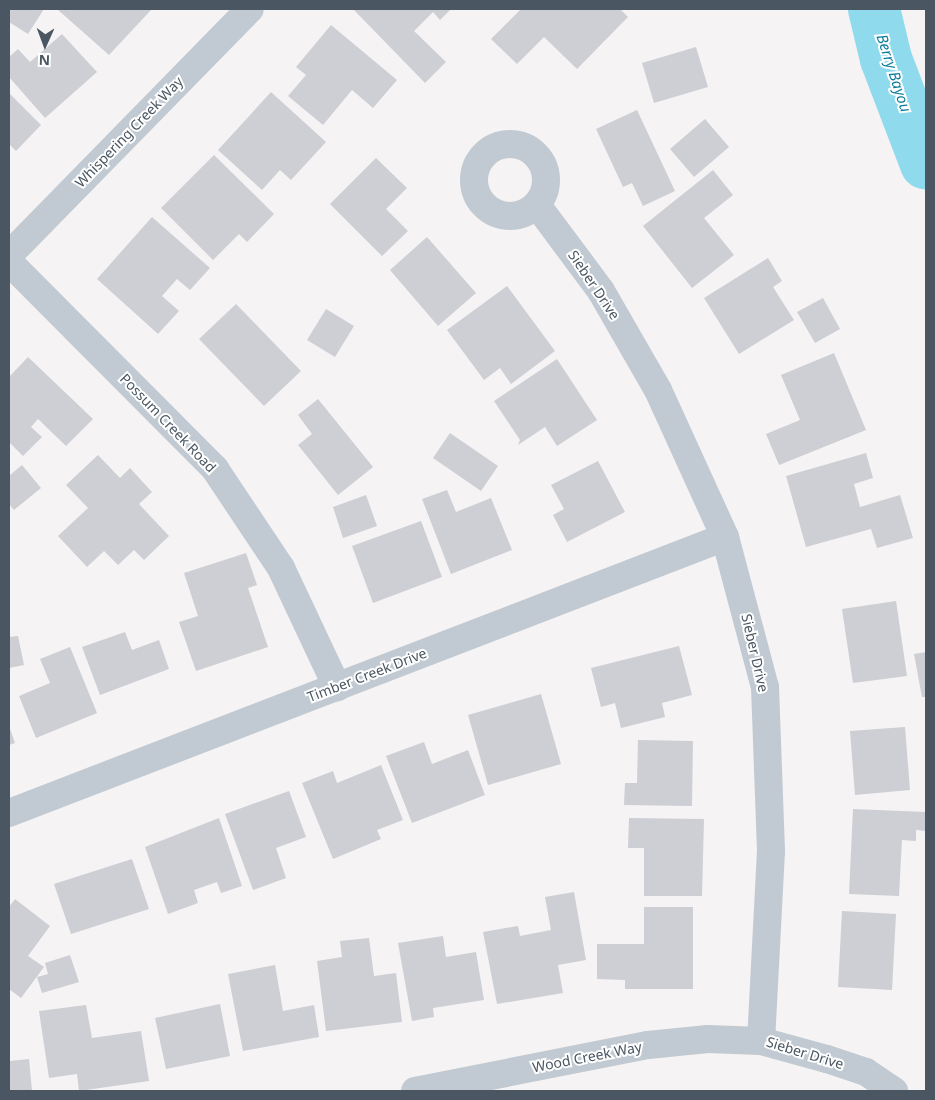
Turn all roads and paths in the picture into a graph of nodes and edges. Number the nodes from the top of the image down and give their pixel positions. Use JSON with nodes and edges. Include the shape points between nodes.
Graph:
{"nodes":[{"id":1,"x":250,"y":9,"type":"edge"},
{"id":2,"x":537,"y":205,"type":"dead end"},
{"id":3,"x":9,"y":255,"type":"edge"},
{"id":4,"x":9,"y":262,"type":"edge"},
{"id":5,"x":725,"y":537,"type":"junction"},
{"id":6,"x":337,"y":686,"type":"junction"},
{"id":7,"x":9,"y":813,"type":"edge"},
{"id":8,"x":761,"y":1041,"type":"junction"},
{"id":9,"x":414,"y":1091,"type":"edge"},
{"id":10,"x":894,"y":1091,"type":"edge"}],
"edges":[{"from":1,"to":3,"type":"street","name":"Whispering Creek Way"},
{"from":2,"to":5,"type":"street","name":"Sieber Drive","via":[[601,291],[658,390]]},
{"from":4,"to":6,"type":"street","name":"Possum Creek Road","via":[[215,469],[281,568]]},
{"from":5,"to":6,"type":"street","name":"Timber Creek Drive"},
{"from":5,"to":8,"type":"street","name":"Sieber Drive","via":[[765,687],[771,851]]},
{"from":6,"to":7,"type":"street","name":"Timber Creek Drive"},
{"from":8,"to":9,"type":"street","name":"Wood Creek Way","via":[[708,1039],[648,1045]]},
{"from":8,"to":10,"type":"street","name":"Sieber Drive","via":[[866,1072]]}]}
